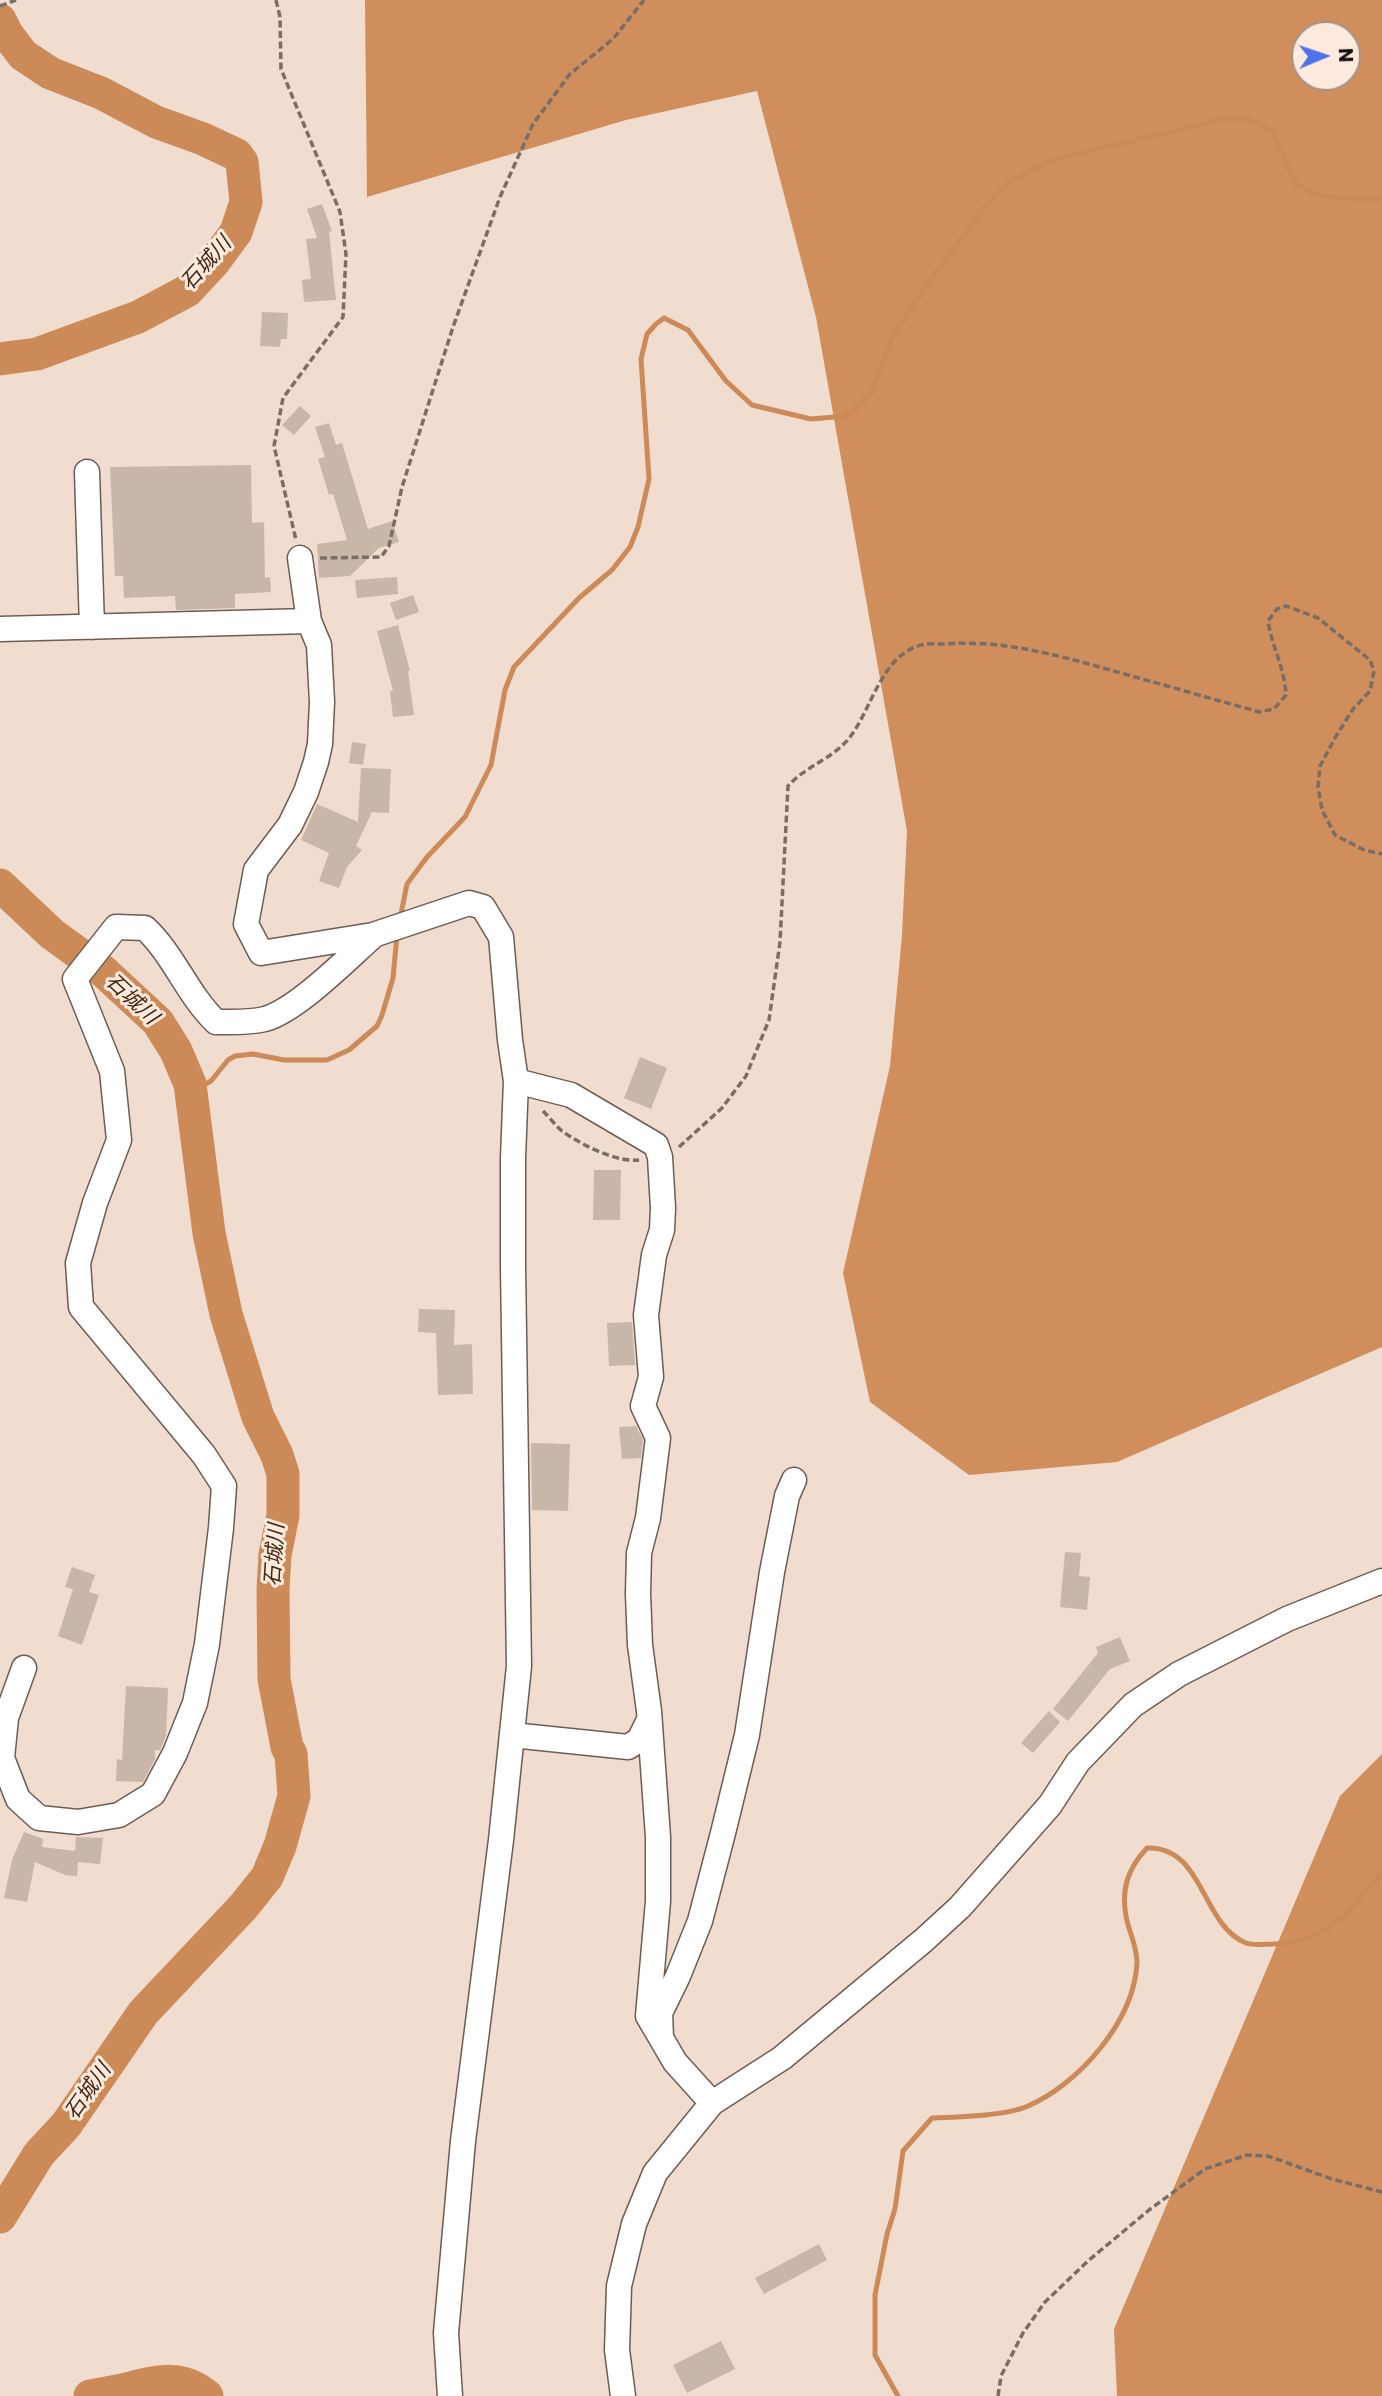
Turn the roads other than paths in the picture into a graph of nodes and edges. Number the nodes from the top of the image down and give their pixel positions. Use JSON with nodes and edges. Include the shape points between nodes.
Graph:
{"nodes":[{"id":1,"x":87,"y":472,"type":"dead end"},
{"id":2,"x":300,"y":558,"type":"road end"},
{"id":3,"x":309,"y":621,"type":"junction"},
{"id":4,"x":92,"y":627,"type":"junction"},
{"id":5,"x":0,"y":629,"type":"edge"},
{"id":6,"x":373,"y":936,"type":"junction"},
{"id":7,"x":516,"y":1081,"type":"junction"},
{"id":8,"x":794,"y":1480,"type":"dead end"},
{"id":9,"x":1382,"y":1581,"type":"edge"},
{"id":10,"x":24,"y":1668,"type":"dead end"},
{"id":11,"x":649,"y":1720,"type":"junction"},
{"id":12,"x":512,"y":1735,"type":"junction"},
{"id":13,"x":661,"y":2038,"type":"junction"},
{"id":14,"x":712,"y":2103,"type":"junction"},
{"id":15,"x":450,"y":2396,"type":"edge"},
{"id":16,"x":623,"y":2396,"type":"edge"}],
"edges":[{"from":1,"to":4,"type":"street"},
{"from":2,"to":3,"type":"street"},
{"from":3,"to":4,"type":"street"},
{"from":3,"to":6,"type":"street","via":[[319,645],[320,744],[306,792],[290,825],[256,870],[246,924],[261,953]]},
{"from":4,"to":5,"type":"street"},
{"from":6,"to":7,"type":"street","via":[[469,903],[483,907],[501,937]]},
{"from":6,"to":10,"type":"street","via":[[306,996],[267,1019],[241,1023],[216,1022],[201,1008],[161,943],[145,928],[116,927],[75,979],[111,1071],[119,1140],[78,1263],[81,1307],[211,1465],[224,1486],[221,1528],[195,1703],[176,1753],[153,1794],[119,1815],[78,1822],[39,1818],[18,1799],[2,1759],[6,1718]]},
{"from":7,"to":11,"type":"street","via":[[589,1104],[656,1145],[660,1157],[662,1230],[646,1315],[651,1377],[643,1406],[658,1438],[639,1567],[640,1645]]},
{"from":7,"to":12,"type":"street","via":[[513,1253],[519,1667]]},
{"from":8,"to":13,"type":"street","via":[[772,1572],[747,1735],[700,1920],[660,2013]]},
{"from":9,"to":14,"type":"street","via":[[1287,1619],[1179,1674],[1133,1705],[1078,1762],[1050,1805],[960,1907],[782,2058]]},
{"from":11,"to":12,"type":"street","via":[[639,1740],[628,1747]]},
{"from":11,"to":13,"type":"street","via":[[658,1901],[648,2016]]},
{"from":12,"to":15,"type":"street","via":[[463,2141],[446,2333]]},
{"from":13,"to":14,"type":"street","via":[[675,2062]]},
{"from":14,"to":16,"type":"street","via":[[655,2173],[634,2224],[619,2286],[617,2350]]}]}
